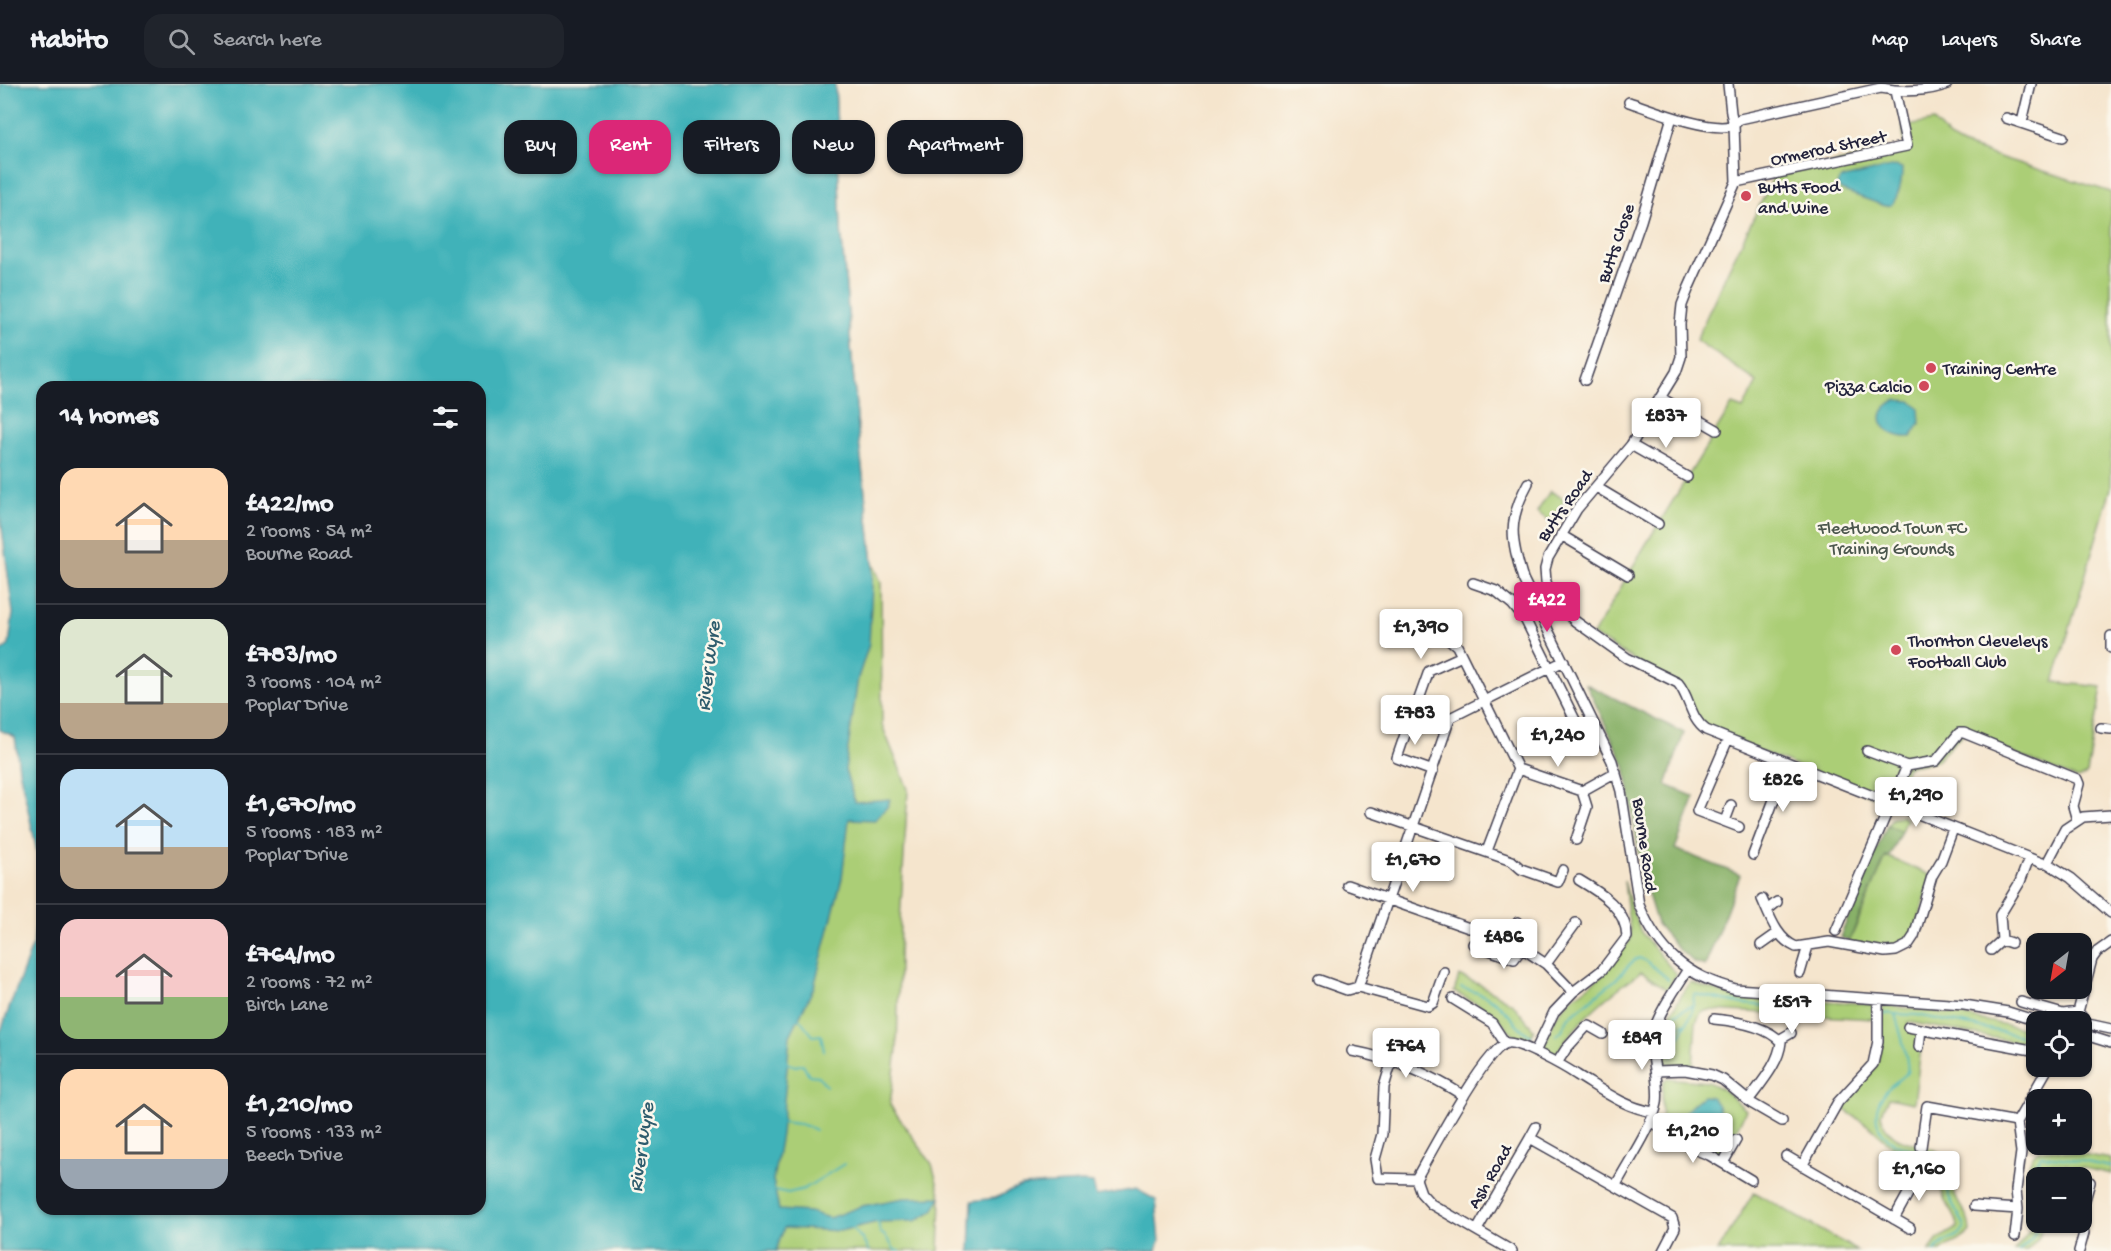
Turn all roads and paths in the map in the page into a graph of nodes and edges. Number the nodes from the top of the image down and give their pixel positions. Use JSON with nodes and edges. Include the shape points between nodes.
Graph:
{"nodes":[{"id":1,"x":1728,"y":84,"type":"edge"},
{"id":2,"x":1947,"y":84,"type":"edge"},
{"id":3,"x":2031,"y":84,"type":"edge"},
{"id":4,"x":1895,"y":91,"type":"junction"},
{"id":5,"x":1629,"y":102,"type":"dead end"},
{"id":6,"x":1672,"y":117,"type":"junction"},
{"id":7,"x":2006,"y":118,"type":"dead end"},
{"id":8,"x":2022,"y":122,"type":"junction"},
{"id":9,"x":1734,"y":125,"type":"junction"},
{"id":10,"x":2063,"y":137,"type":"dead end"},
{"id":11,"x":1736,"y":182,"type":"junction"},
{"id":12,"x":1585,"y":380,"type":"dead end"},
{"id":13,"x":1661,"y":398,"type":"junction"},
{"id":14,"x":1717,"y":430,"type":"dead end"},
{"id":15,"x":1632,"y":445,"type":"junction"},
{"id":16,"x":1687,"y":477,"type":"dead end"},
{"id":17,"x":1528,"y":483,"type":"dead end"},
{"id":18,"x":1596,"y":487,"type":"junction"},
{"id":19,"x":1658,"y":524,"type":"dead end"},
{"id":20,"x":1561,"y":535,"type":"junction"},
{"id":21,"x":1628,"y":575,"type":"dead end"},
{"id":22,"x":1473,"y":583,"type":"dead end"},
{"id":23,"x":1434,"y":634,"type":"dead end"},
{"id":24,"x":2111,"y":636,"type":"edge"},
{"id":25,"x":2111,"y":648,"type":"edge"},
{"id":26,"x":1462,"y":656,"type":"junction"},
{"id":27,"x":1564,"y":661,"type":"junction"},
{"id":28,"x":1549,"y":668,"type":"junction"},
{"id":29,"x":1419,"y":699,"type":"dead end"},
{"id":30,"x":1483,"y":701,"type":"junction"},
{"id":31,"x":1413,"y":714,"type":"dead end"},
{"id":32,"x":1578,"y":726,"type":"dead end"},
{"id":33,"x":1728,"y":739,"type":"junction"},
{"id":34,"x":1867,"y":751,"type":"dead end"},
{"id":35,"x":1788,"y":763,"type":"junction"},
{"id":36,"x":1907,"y":766,"type":"junction"},
{"id":37,"x":1518,"y":769,"type":"junction"},
{"id":38,"x":1433,"y":771,"type":"junction"},
{"id":39,"x":1616,"y":772,"type":"junction"},
{"id":40,"x":1582,"y":791,"type":"junction"},
{"id":41,"x":1892,"y":804,"type":"junction"},
{"id":42,"x":1731,"y":805,"type":"dead end"},
{"id":43,"x":1697,"y":811,"type":"junction"},
{"id":44,"x":1371,"y":812,"type":"dead end"},
{"id":45,"x":2111,"y":815,"type":"edge"},
{"id":46,"x":2077,"y":820,"type":"junction"},
{"id":47,"x":1725,"y":821,"type":"junction"},
{"id":48,"x":1693,"y":822,"type":"dead end"},
{"id":49,"x":1414,"y":827,"type":"junction"},
{"id":50,"x":1739,"y":827,"type":"dead end"},
{"id":51,"x":1953,"y":829,"type":"junction"},
{"id":52,"x":1576,"y":840,"type":"dead end"},
{"id":53,"x":1487,"y":851,"type":"junction"},
{"id":54,"x":1753,"y":855,"type":"dead end"},
{"id":55,"x":2029,"y":858,"type":"junction"},
{"id":56,"x":2047,"y":863,"type":"junction"},
{"id":57,"x":1563,"y":870,"type":"dead end"},
{"id":58,"x":1579,"y":880,"type":"dead end"},
{"id":59,"x":1347,"y":885,"type":"dead end"},
{"id":60,"x":1389,"y":899,"type":"junction"},
{"id":61,"x":1762,"y":899,"type":"dead end"},
{"id":62,"x":1777,"y":902,"type":"dead end"},
{"id":63,"x":1767,"y":910,"type":"junction"},
{"id":64,"x":2111,"y":913,"type":"edge"},
{"id":65,"x":1518,"y":922,"type":"dead end"},
{"id":66,"x":1576,"y":923,"type":"dead end"},
{"id":67,"x":1468,"y":928,"type":"dead end"},
{"id":68,"x":1836,"y":931,"type":"dead end"},
{"id":69,"x":1778,"y":933,"type":"junction"},
{"id":70,"x":2111,"y":942,"type":"edge"},
{"id":71,"x":1473,"y":944,"type":"dead end"},
{"id":72,"x":1761,"y":945,"type":"dead end"},
{"id":73,"x":1808,"y":946,"type":"junction"},
{"id":74,"x":1522,"y":948,"type":"junction"},
{"id":75,"x":1991,"y":950,"type":"dead end"},
{"id":76,"x":1546,"y":964,"type":"junction"},
{"id":77,"x":1688,"y":969,"type":"junction"},
{"id":78,"x":1444,"y":972,"type":"dead end"},
{"id":79,"x":1800,"y":972,"type":"dead end"},
{"id":80,"x":1319,"y":980,"type":"dead end"},
{"id":81,"x":1358,"y":987,"type":"junction"},
{"id":82,"x":1573,"y":992,"type":"junction"},
{"id":83,"x":1454,"y":999,"type":"dead end"},
{"id":84,"x":1878,"y":999,"type":"junction"},
{"id":85,"x":2021,"y":1002,"type":"dead end"},
{"id":86,"x":2052,"y":1011,"type":"edge"},
{"id":87,"x":2078,"y":1011,"type":"edge"},
{"id":88,"x":2026,"y":1018,"type":"edge"},
{"id":89,"x":1714,"y":1019,"type":"dead end"},
{"id":90,"x":2092,"y":1025,"type":"edge"},
{"id":91,"x":1908,"y":1027,"type":"dead end"},
{"id":92,"x":1921,"y":1029,"type":"junction"},
{"id":93,"x":2111,"y":1029,"type":"edge"},
{"id":94,"x":1603,"y":1034,"type":"dead end"},
{"id":95,"x":1791,"y":1034,"type":"dead end"},
{"id":96,"x":2092,"y":1037,"type":"edge"},
{"id":97,"x":1779,"y":1040,"type":"junction"},
{"id":98,"x":2111,"y":1043,"type":"edge"},
{"id":99,"x":1505,"y":1044,"type":"junction"},
{"id":100,"x":1919,"y":1047,"type":"dead end"},
{"id":101,"x":2026,"y":1049,"type":"edge"},
{"id":102,"x":1352,"y":1051,"type":"dead end"},
{"id":103,"x":1534,"y":1052,"type":"junction"},
{"id":104,"x":1392,"y":1060,"type":"junction"},
{"id":105,"x":1557,"y":1063,"type":"junction"},
{"id":106,"x":1656,"y":1071,"type":"junction"},
{"id":107,"x":2043,"y":1077,"type":"edge"},
{"id":108,"x":1464,"y":1096,"type":"junction"},
{"id":109,"x":1748,"y":1101,"type":"junction"},
{"id":110,"x":1652,"y":1117,"type":"junction"},
{"id":111,"x":1782,"y":1121,"type":"dead end"},
{"id":112,"x":2017,"y":1122,"type":"junction"},
{"id":113,"x":1536,"y":1127,"type":"dead end"},
{"id":114,"x":1530,"y":1138,"type":"junction"},
{"id":115,"x":1736,"y":1140,"type":"dead end"},
{"id":116,"x":1921,"y":1147,"type":"dead end"},
{"id":117,"x":1786,"y":1156,"type":"dead end"},
{"id":118,"x":1723,"y":1163,"type":"junction"},
{"id":119,"x":1802,"y":1166,"type":"junction"},
{"id":120,"x":1920,"y":1172,"type":"dead end"},
{"id":121,"x":1416,"y":1179,"type":"junction"},
{"id":122,"x":1751,"y":1180,"type":"dead end"},
{"id":123,"x":1616,"y":1185,"type":"junction"},
{"id":124,"x":1974,"y":1206,"type":"dead end"},
{"id":125,"x":2018,"y":1209,"type":"junction"},
{"id":126,"x":1894,"y":1219,"type":"junction"},
{"id":127,"x":1911,"y":1228,"type":"dead end"},
{"id":128,"x":1477,"y":1230,"type":"junction"},
{"id":129,"x":2084,"y":1233,"type":"edge"},
{"id":130,"x":2015,"y":1236,"type":"dead end"},
{"id":131,"x":1512,"y":1251,"type":"edge"},
{"id":132,"x":1663,"y":1251,"type":"edge"},
{"id":133,"x":2079,"y":1251,"type":"edge"}],
"edges":[{"from":1,"to":9,"type":"street"},
{"from":2,"to":4,"type":"street"},
{"from":3,"to":8,"type":"street"},
{"from":4,"to":9,"type":"street","via":[[1881,88],[1810,102],[1740,119]]},
{"from":4,"to":11,"type":"street","name":"Ormerod Street","via":[[1907,146]]},
{"from":5,"to":6,"type":"street"},
{"from":6,"to":9,"type":"street","via":[[1723,127]]},
{"from":6,"to":12,"type":"street","name":"Butts Close","via":[[1641,221]]},
{"from":7,"to":8,"type":"street"},
{"from":8,"to":10,"type":"street"},
{"from":9,"to":11,"type":"street"},
{"from":11,"to":13,"type":"street","name":"Butts Road","via":[[1682,305],[1681,357]]},
{"from":13,"to":14,"type":"street"},
{"from":13,"to":15,"type":"street","name":"Butts Road"},
{"from":15,"to":16,"type":"street"},
{"from":15,"to":18,"type":"street","name":"Butts Road"},
{"from":17,"to":27,"type":"street","name":"Bourne Road","via":[[1513,516],[1514,550],[1523,579]]},
{"from":18,"to":19,"type":"street"},
{"from":18,"to":20,"type":"street","name":"Butts Road"},
{"from":20,"to":21,"type":"street"},
{"from":20,"to":33,"type":"street","name":"Butts Road","via":[[1545,569],[1552,596],[1563,610],[1627,658],[1678,683],[1699,725]]},
{"from":22,"to":28,"type":"street","via":[[1496,591],[1512,604],[1526,621]]},
{"from":23,"to":26,"type":"street","via":[[1450,640]]},
{"from":24,"to":25,"type":"street"},
{"from":26,"to":29,"type":"street","via":[[1429,671]]},
{"from":26,"to":30,"type":"street"},
{"from":27,"to":28,"type":"street"},
{"from":27,"to":39,"type":"street","name":"Bourne Road"},
{"from":28,"to":30,"type":"street"},
{"from":28,"to":32,"type":"street"},
{"from":30,"to":37,"type":"street"},
{"from":30,"to":38,"type":"street","via":[[1450,718]]},
{"from":31,"to":38,"type":"street","via":[[1397,758]]},
{"from":33,"to":35,"type":"street","name":"Butts Road"},
{"from":33,"to":43,"type":"street"},
{"from":34,"to":36,"type":"street"},
{"from":35,"to":41,"type":"street","name":"Butts Road"},
{"from":35,"to":54,"type":"street"},
{"from":36,"to":41,"type":"street"},
{"from":36,"to":46,"type":"street","via":[[1935,761],[1959,733],[1964,733],[2077,779],[2073,806]]},
{"from":37,"to":40,"type":"street"},
{"from":37,"to":53,"type":"street"},
{"from":38,"to":49,"type":"street"},
{"from":39,"to":40,"type":"street"},
{"from":39,"to":77,"type":"street","name":"Bourne Road","via":[[1639,905],[1646,923],[1668,954]]},
{"from":40,"to":52,"type":"street","via":[[1587,807]]},
{"from":41,"to":51,"type":"street","name":"Butts Road"},
{"from":41,"to":68,"type":"street"},
{"from":42,"to":47,"type":"street"},
{"from":43,"to":47,"type":"street"},
{"from":43,"to":48,"type":"street"},
{"from":44,"to":49,"type":"street"},
{"from":45,"to":46,"type":"street"},
{"from":46,"to":56,"type":"street","via":[[2065,829]]},
{"from":47,"to":50,"type":"street"},
{"from":49,"to":53,"type":"street"},
{"from":49,"to":60,"type":"street"},
{"from":51,"to":55,"type":"street","name":"Butts Road"},
{"from":51,"to":73,"type":"street","via":[[1908,945],[1885,952],[1829,942]]},
{"from":53,"to":57,"type":"street","via":[[1558,882]]},
{"from":55,"to":56,"type":"street","name":"Butts Road"},
{"from":55,"to":75,"type":"street","via":[[2000,915],[2007,941]]},
{"from":56,"to":64,"type":"street","name":"Butts Road"},
{"from":58,"to":82,"type":"street","via":[[1612,903],[1622,916],[1627,937],[1602,970]]},
{"from":59,"to":60,"type":"street"},
{"from":60,"to":67,"type":"street"},
{"from":60,"to":81,"type":"street"},
{"from":61,"to":63,"type":"street"},
{"from":62,"to":63,"type":"street"},
{"from":63,"to":69,"type":"street"},
{"from":65,"to":74,"type":"street","via":[[1513,941]]},
{"from":66,"to":76,"type":"street"},
{"from":69,"to":72,"type":"street"},
{"from":69,"to":73,"type":"street","via":[[1791,945]]},
{"from":70,"to":87,"type":"street","via":[[2092,959]]},
{"from":71,"to":74,"type":"street","via":[[1514,959]]},
{"from":73,"to":79,"type":"street"},
{"from":74,"to":76,"type":"street"},
{"from":76,"to":82,"type":"street"},
{"from":77,"to":84,"type":"street","name":"Bourne Road","via":[[1736,989]]},
{"from":77,"to":106,"type":"street","via":[[1655,1026],[1652,1041]]},
{"from":78,"to":81,"type":"street","via":[[1428,1006]]},
{"from":80,"to":81,"type":"street","via":[[1347,990]]},
{"from":82,"to":103,"type":"street","via":[[1554,1012]]},
{"from":83,"to":99,"type":"street","via":[[1492,1023]]},
{"from":84,"to":88,"type":"street","name":"Bourne Road","via":[[1984,1007]]},
{"from":84,"to":119,"type":"street","via":[[1878,1045],[1873,1064],[1838,1102]]},
{"from":85,"to":86,"type":"street"},
{"from":89,"to":97,"type":"street","via":[[1738,1021]]},
{"from":90,"to":93,"type":"street"},
{"from":91,"to":92,"type":"street"},
{"from":92,"to":100,"type":"street"},
{"from":92,"to":101,"type":"street"},
{"from":94,"to":105,"type":"street","via":[[1586,1027]]},
{"from":95,"to":97,"type":"street"},
{"from":96,"to":98,"type":"street"},
{"from":97,"to":109,"type":"street","via":[[1776,1060]]},
{"from":99,"to":103,"type":"street","via":[[1514,1043]]},
{"from":99,"to":108,"type":"street","via":[[1496,1050]]},
{"from":102,"to":104,"type":"street"},
{"from":103,"to":105,"type":"street"},
{"from":104,"to":108,"type":"street","via":[[1434,1077]]},
{"from":104,"to":121,"type":"street","via":[[1384,1087],[1382,1134],[1375,1159],[1377,1181]]},
{"from":105,"to":110,"type":"street"},
{"from":106,"to":109,"type":"street","via":[[1685,1070],[1712,1075]]},
{"from":106,"to":110,"type":"street","via":[[1658,1094]]},
{"from":107,"to":112,"type":"street"},
{"from":108,"to":121,"type":"street"},
{"from":109,"to":111,"type":"street"},
{"from":110,"to":118,"type":"street","via":[[1691,1148]]},
{"from":110,"to":123,"type":"street"},
{"from":112,"to":116,"type":"street","via":[[1924,1105]]},
{"from":112,"to":125,"type":"street","via":[[2021,1152]]},
{"from":113,"to":114,"type":"street","name":"Ash Road"},
{"from":114,"to":123,"type":"street","name":"Ash Road"},
{"from":114,"to":128,"type":"street","name":"Ash Road"},
{"from":115,"to":118,"type":"street"},
{"from":117,"to":119,"type":"street"},
{"from":118,"to":122,"type":"street"},
{"from":119,"to":126,"type":"street"},
{"from":120,"to":126,"type":"street"},
{"from":121,"to":128,"type":"street","via":[[1431,1204]]},
{"from":123,"to":132,"type":"street","name":"Ash Road","via":[[1672,1218],[1675,1228]]},
{"from":124,"to":125,"type":"street"},
{"from":125,"to":130,"type":"street"},
{"from":126,"to":127,"type":"street"},
{"from":128,"to":131,"type":"street"},
{"from":129,"to":133,"type":"street"}]}
